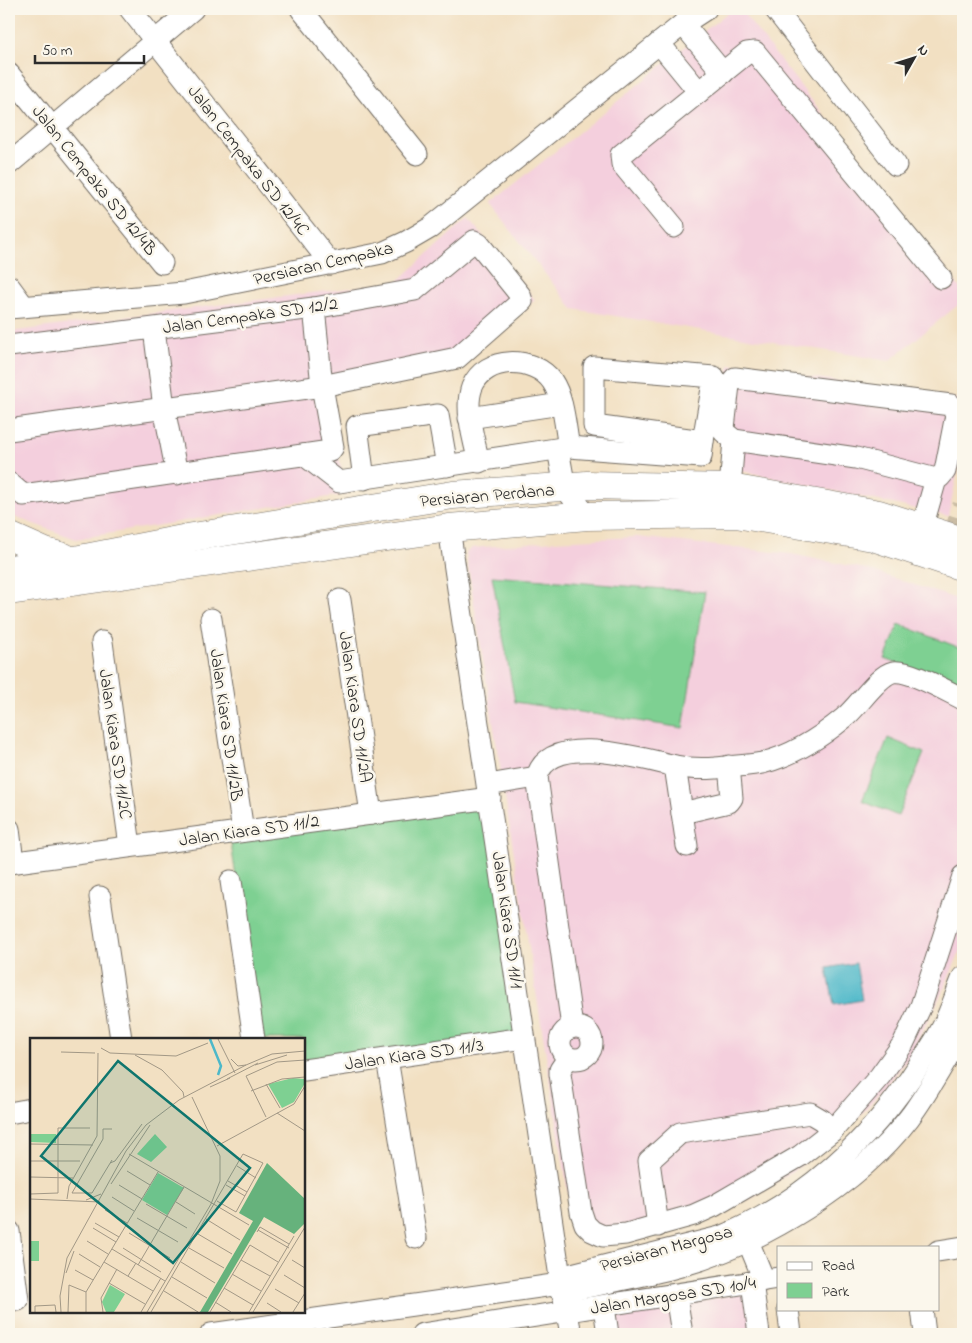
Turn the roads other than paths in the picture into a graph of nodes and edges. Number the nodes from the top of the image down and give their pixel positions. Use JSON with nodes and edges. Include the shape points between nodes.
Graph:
{"nodes":[{"id":1,"x":130,"y":9,"type":"edge"},
{"id":2,"x":193,"y":9,"type":"edge"},
{"id":3,"x":301,"y":9,"type":"edge"},
{"id":4,"x":706,"y":9,"type":"edge"},
{"id":5,"x":775,"y":9,"type":"edge"},
{"id":6,"x":688,"y":16,"type":"edge"},
{"id":7,"x":155,"y":40,"type":"junction"},
{"id":8,"x":659,"y":43,"type":"junction"},
{"id":9,"x":723,"y":73,"type":"junction"},
{"id":10,"x":9,"y":74,"type":"edge"},
{"id":11,"x":699,"y":92,"type":"junction"},
{"id":12,"x":52,"y":128,"type":"junction"},
{"id":13,"x":416,"y":154,"type":"dead end"},
{"id":14,"x":9,"y":164,"type":"edge"},
{"id":15,"x":896,"y":164,"type":"dead end"},
{"id":16,"x":674,"y":227,"type":"dead end"},
{"id":17,"x":162,"y":263,"type":"dead end"},
{"id":18,"x":330,"y":264,"type":"junction"},
{"id":19,"x":941,"y":278,"type":"dead end"},
{"id":20,"x":9,"y":286,"type":"edge"},
{"id":21,"x":184,"y":293,"type":"junction"},
{"id":22,"x":16,"y":307,"type":"edge"},
{"id":23,"x":314,"y":308,"type":"junction"},
{"id":24,"x":192,"y":323,"type":"junction"},
{"id":25,"x":154,"y":329,"type":"junction"},
{"id":26,"x":9,"y":346,"type":"edge"},
{"id":27,"x":322,"y":386,"type":"junction"},
{"id":28,"x":561,"y":404,"type":"junction"},
{"id":29,"x":164,"y":408,"type":"junction"},
{"id":30,"x":469,"y":418,"type":"junction"},
{"id":31,"x":603,"y":428,"type":"junction"},
{"id":32,"x":9,"y":430,"type":"edge"},
{"id":33,"x":734,"y":440,"type":"junction"},
{"id":34,"x":564,"y":448,"type":"junction"},
{"id":35,"x":600,"y":449,"type":"junction"},
{"id":36,"x":702,"y":449,"type":"junction"},
{"id":37,"x":304,"y":455,"type":"junction"},
{"id":38,"x":479,"y":462,"type":"junction"},
{"id":39,"x":447,"y":466,"type":"junction"},
{"id":40,"x":177,"y":474,"type":"junction"},
{"id":41,"x":364,"y":479,"type":"junction"},
{"id":42,"x":936,"y":479,"type":"junction"},
{"id":43,"x":565,"y":488,"type":"junction"},
{"id":44,"x":730,"y":488,"type":"junction"},
{"id":45,"x":16,"y":489,"type":"edge"},
{"id":46,"x":587,"y":516,"type":"junction"},
{"id":47,"x":449,"y":528,"type":"junction"},
{"id":48,"x":922,"y":528,"type":"junction"},
{"id":49,"x":9,"y":536,"type":"edge"},
{"id":50,"x":963,"y":542,"type":"edge"},
{"id":51,"x":75,"y":560,"type":"junction"},
{"id":52,"x":963,"y":567,"type":"edge"},
{"id":53,"x":9,"y":581,"type":"edge"},
{"id":54,"x":340,"y":600,"type":"dead end"},
{"id":55,"x":211,"y":619,"type":"dead end"},
{"id":56,"x":102,"y":642,"type":"dead end"},
{"id":57,"x":963,"y":699,"type":"edge"},
{"id":58,"x":675,"y":766,"type":"junction"},
{"id":59,"x":729,"y":766,"type":"junction"},
{"id":60,"x":537,"y":777,"type":"junction"},
{"id":61,"x":489,"y":791,"type":"junction"},
{"id":62,"x":682,"y":813,"type":"junction"},
{"id":63,"x":371,"y":814,"type":"junction"},
{"id":64,"x":9,"y":829,"type":"edge"},
{"id":65,"x":242,"y":831,"type":"junction"},
{"id":66,"x":130,"y":846,"type":"junction"},
{"id":67,"x":687,"y":846,"type":"dead end"},
{"id":68,"x":11,"y":862,"type":"edge"},
{"id":69,"x":963,"y":876,"type":"edge"},
{"id":70,"x":232,"y":881,"type":"dead end"},
{"id":71,"x":100,"y":897,"type":"dead end"},
{"id":72,"x":963,"y":977,"type":"edge"},
{"id":73,"x":957,"y":1034,"type":"edge"},
{"id":74,"x":121,"y":1038,"type":"edge"},
{"id":75,"x":254,"y":1038,"type":"edge"},
{"id":76,"x":524,"y":1038,"type":"junction"},
{"id":77,"x":387,"y":1058,"type":"junction"},
{"id":78,"x":305,"y":1070,"type":"edge"},
{"id":79,"x":30,"y":1109,"type":"edge"},
{"id":80,"x":9,"y":1113,"type":"edge"},
{"id":81,"x":832,"y":1131,"type":"junction"},
{"id":82,"x":759,"y":1179,"type":"junction"},
{"id":83,"x":778,"y":1206,"type":"junction"},
{"id":84,"x":658,"y":1226,"type":"junction"},
{"id":85,"x":9,"y":1231,"type":"edge"},
{"id":86,"x":745,"y":1234,"type":"junction"},
{"id":87,"x":416,"y":1238,"type":"dead end"},
{"id":88,"x":963,"y":1247,"type":"edge"},
{"id":89,"x":940,"y":1251,"type":"edge"},
{"id":90,"x":765,"y":1280,"type":"edge"},
{"id":91,"x":558,"y":1285,"type":"junction"},
{"id":92,"x":676,"y":1295,"type":"junction"},
{"id":93,"x":18,"y":1300,"type":"dead end"},
{"id":94,"x":604,"y":1307,"type":"junction"},
{"id":95,"x":788,"y":1310,"type":"edge"},
{"id":96,"x":922,"y":1310,"type":"edge"},
{"id":97,"x":567,"y":1312,"type":"junction"},
{"id":98,"x":211,"y":1334,"type":"edge"},
{"id":99,"x":432,"y":1334,"type":"edge"},
{"id":100,"x":571,"y":1334,"type":"edge"},
{"id":101,"x":608,"y":1334,"type":"edge"},
{"id":102,"x":682,"y":1334,"type":"edge"},
{"id":103,"x":758,"y":1334,"type":"edge"},
{"id":104,"x":791,"y":1334,"type":"edge"},
{"id":105,"x":925,"y":1334,"type":"edge"}],
"edges":[{"from":1,"to":7,"type":"street","name":"Jalan Cempaka SD 12/4C"},
{"from":2,"to":7,"type":"street"},
{"from":3,"to":13,"type":"street"},
{"from":4,"to":6,"type":"street","name":"Persiaran Cempaka"},
{"from":5,"to":15,"type":"street"},
{"from":6,"to":8,"type":"street","name":"Persiaran Cempaka"},
{"from":6,"to":9,"type":"street"},
{"from":7,"to":12,"type":"street"},
{"from":7,"to":18,"type":"street","name":"Jalan Cempaka SD 12/4C"},
{"from":8,"to":11,"type":"street"},
{"from":8,"to":18,"type":"street","name":"Persiaran Cempaka","via":[[430,228],[382,253]]},
{"from":9,"to":11,"type":"street"},
{"from":9,"to":19,"type":"street","via":[[747,53],[759,54]]},
{"from":10,"to":12,"type":"street","name":"Jalan Cempaka SD 12/4B"},
{"from":11,"to":16,"type":"street","via":[[620,155],[622,164]]},
{"from":12,"to":14,"type":"street"},
{"from":12,"to":17,"type":"street","name":"Jalan Cempaka SD 12/4B"},
{"from":18,"to":21,"type":"street","name":"Persiaran Cempaka"},
{"from":20,"to":22,"type":"street"},
{"from":21,"to":22,"type":"street","name":"Persiaran Cempaka"},
{"from":21,"to":24,"type":"street"},
{"from":23,"to":24,"type":"street","name":"Jalan Cempaka SD 12/2"},
{"from":23,"to":27,"type":"street"},
{"from":23,"to":27,"type":"street","name":"Jalan Cempaka SD 12/2","via":[[415,290],[474,242],[520,294],[522,301],[457,358]]},
{"from":24,"to":25,"type":"street","name":"Jalan Cempaka SD 12/2"},
{"from":25,"to":26,"type":"street","name":"Jalan Cempaka SD 12/2"},
{"from":25,"to":29,"type":"street"},
{"from":27,"to":29,"type":"street"},
{"from":27,"to":37,"type":"street","via":[[332,449]]},
{"from":28,"to":30,"type":"street"},
{"from":28,"to":30,"type":"street","via":[[552,382],[538,368],[522,362],[503,364],[484,370],[472,387]]},
{"from":28,"to":34,"type":"street"},
{"from":29,"to":32,"type":"street"},
{"from":29,"to":40,"type":"street"},
{"from":30,"to":38,"type":"street"},
{"from":31,"to":35,"type":"street"},
{"from":31,"to":36,"type":"street"},
{"from":31,"to":36,"type":"street","via":[[594,426],[594,367],[714,377]]},
{"from":33,"to":42,"type":"street","via":[[856,458]]},
{"from":33,"to":42,"type":"street","via":[[724,432],[724,428],[728,384],[735,378],[946,403],[954,408],[956,415],[945,471]]},
{"from":33,"to":44,"type":"street"},
{"from":34,"to":35,"type":"street"},
{"from":34,"to":38,"type":"street"},
{"from":34,"to":43,"type":"street"},
{"from":35,"to":36,"type":"street"},
{"from":37,"to":40,"type":"street"},
{"from":37,"to":41,"type":"street","via":[[339,482]]},
{"from":38,"to":39,"type":"street"},
{"from":39,"to":41,"type":"street"},
{"from":39,"to":41,"type":"street","via":[[438,415],[357,426]]},
{"from":40,"to":45,"type":"street"},
{"from":42,"to":48,"type":"street"},
{"from":43,"to":44,"type":"main road","name":"Persiaran Perdana","via":[[587,485]]},
{"from":43,"to":46,"type":"street"},
{"from":43,"to":51,"type":"main road","name":"Persiaran Perdana","via":[[453,495],[193,537]]},
{"from":44,"to":48,"type":"main road","name":"Persiaran Perdana","via":[[879,514]]},
{"from":46,"to":47,"type":"main road","name":"Persiaran Perdana"},
{"from":46,"to":52,"type":"main road","name":"Persiaran Perdana","via":[[736,514],[873,537]]},
{"from":47,"to":53,"type":"main road","name":"Persiaran Perdana"},
{"from":47,"to":61,"type":"street","name":"Jalan Kiara SD 11/1"},
{"from":48,"to":50,"type":"main road","name":"Persiaran Perdana"},
{"from":49,"to":51,"type":"main road","via":[[45,552]]},
{"from":51,"to":53,"type":"main road","name":"Persiaran Perdana"},
{"from":54,"to":63,"type":"street","name":"Jalan Kiara SD 11/2A"},
{"from":55,"to":65,"type":"street","name":"Jalan Kiara SD 11/2B"},
{"from":56,"to":66,"type":"street","name":"Jalan Kiara SD 11/2C"},
{"from":57,"to":59,"type":"street","via":[[906,673],[893,672],[881,679],[845,718],[806,745],[762,763]]},
{"from":58,"to":59,"type":"street","via":[[702,769]]},
{"from":58,"to":60,"type":"street","via":[[596,751],[566,753],[548,758],[542,763]]},
{"from":58,"to":62,"type":"street"},
{"from":59,"to":62,"type":"street","via":[[732,798],[729,802]]},
{"from":60,"to":61,"type":"street","name":"Jalan Kiara SD 11/2"},
{"from":60,"to":84,"type":"street","via":[[572,1027],[588,1032],[592,1043],[584,1058],[568,1058],[560,1070],[585,1224],[602,1236]]},
{"from":61,"to":63,"type":"street","name":"Jalan Kiara SD 11/2"},
{"from":61,"to":76,"type":"street","name":"Jalan Kiara SD 11/1"},
{"from":62,"to":67,"type":"street"},
{"from":63,"to":65,"type":"street","name":"Jalan Kiara SD 11/2"},
{"from":64,"to":68,"type":"street"},
{"from":65,"to":66,"type":"street","name":"Jalan Kiara SD 11/2"},
{"from":66,"to":68,"type":"street","name":"Jalan Kiara SD 11/2"},
{"from":69,"to":81,"type":"street","via":[[921,1006],[903,1044]]},
{"from":70,"to":75,"type":"street"},
{"from":71,"to":74,"type":"street"},
{"from":72,"to":73,"type":"street","name":"Persiaran Margosa"},
{"from":73,"to":83,"type":"street","name":"Persiaran Margosa","via":[[844,1157]]},
{"from":73,"to":86,"type":"street","name":"Persiaran Margosa","via":[[909,1118],[876,1152],[838,1185],[798,1212]]},
{"from":76,"to":77,"type":"street","name":"Jalan Kiara SD 11/3"},
{"from":76,"to":91,"type":"street","name":"Jalan Kiara SD 11/1"},
{"from":77,"to":78,"type":"street","name":"Jalan Kiara SD 11/3"},
{"from":77,"to":87,"type":"street"},
{"from":79,"to":80,"type":"street"},
{"from":81,"to":82,"type":"street","via":[[800,1156]]},
{"from":81,"to":84,"type":"street","via":[[810,1113],[676,1136],[649,1161]]},
{"from":82,"to":83,"type":"street"},
{"from":82,"to":84,"type":"street","via":[[699,1213]]},
{"from":83,"to":86,"type":"street","name":"Persiaran Margosa"},
{"from":85,"to":93,"type":"street"},
{"from":86,"to":90,"type":"street"},
{"from":86,"to":91,"type":"street","name":"Persiaran Margosa","via":[[720,1237]]},
{"from":88,"to":89,"type":"street"},
{"from":90,"to":92,"type":"street","name":"Jalan Margosa SD 10/4"},
{"from":90,"to":103,"type":"street"},
{"from":91,"to":97,"type":"street","name":"Jalan Kiara SD 11/1"},
{"from":91,"to":98,"type":"street","name":"Persiaran Margosa"},
{"from":92,"to":94,"type":"street","name":"Jalan Margosa SD 10/4"},
{"from":92,"to":102,"type":"street"},
{"from":94,"to":97,"type":"street","name":"Jalan Margosa SD 10/4"},
{"from":94,"to":101,"type":"street"},
{"from":95,"to":104,"type":"street"},
{"from":96,"to":105,"type":"street"},
{"from":97,"to":99,"type":"street","name":"Jalan Margosa SD 10/4"},
{"from":97,"to":100,"type":"street","name":"Jalan Kiara SD 11/1"}]}
